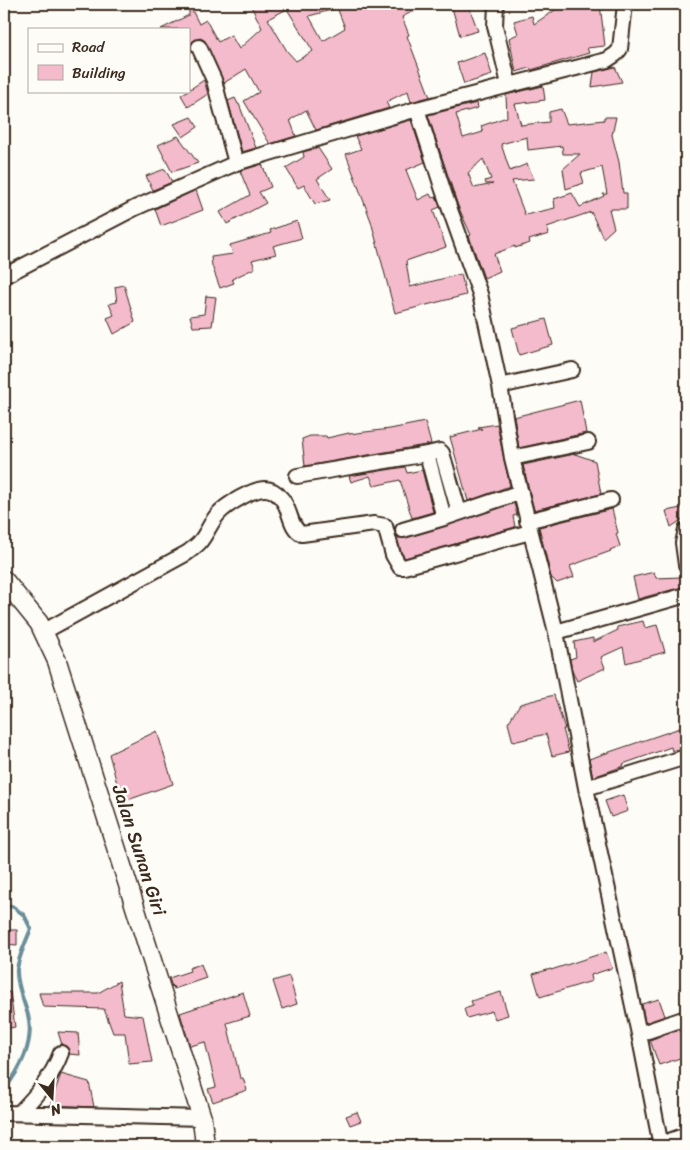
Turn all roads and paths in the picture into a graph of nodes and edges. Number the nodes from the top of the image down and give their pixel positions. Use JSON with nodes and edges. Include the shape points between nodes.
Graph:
{"nodes":[{"id":1,"x":496,"y":4,"type":"edge"},
{"id":2,"x":625,"y":4,"type":"edge"},
{"id":3,"x":199,"y":47,"type":"dead end"},
{"id":4,"x":509,"y":84,"type":"junction"},
{"id":5,"x":417,"y":109,"type":"junction"},
{"id":6,"x":236,"y":162,"type":"junction"},
{"id":7,"x":4,"y":276,"type":"edge"},
{"id":8,"x":572,"y":370,"type":"dead end"},
{"id":9,"x":500,"y":386,"type":"junction"},
{"id":10,"x":588,"y":442,"type":"dead end"},
{"id":11,"x":427,"y":454,"type":"junction"},
{"id":12,"x":512,"y":458,"type":"junction"},
{"id":13,"x":297,"y":476,"type":"dead end"},
{"id":14,"x":520,"y":492,"type":"junction"},
{"id":15,"x":611,"y":500,"type":"dead end"},
{"id":16,"x":459,"y":512,"type":"junction"},
{"id":17,"x":444,"y":518,"type":"junction"},
{"id":18,"x":529,"y":526,"type":"junction"},
{"id":19,"x":403,"y":530,"type":"dead end"},
{"id":20,"x":686,"y":530,"type":"edge"},
{"id":21,"x":686,"y":565,"type":"edge"},
{"id":22,"x":4,"y":580,"type":"edge"},
{"id":23,"x":686,"y":595,"type":"edge"},
{"id":24,"x":43,"y":632,"type":"junction"},
{"id":25,"x":556,"y":632,"type":"junction"},
{"id":26,"x":686,"y":757,"type":"edge"},
{"id":27,"x":586,"y":788,"type":"junction"},
{"id":28,"x":686,"y":1018,"type":"edge"},
{"id":29,"x":639,"y":1034,"type":"junction"},
{"id":30,"x":61,"y":1053,"type":"dead end"},
{"id":31,"x":4,"y":1113,"type":"edge"},
{"id":32,"x":19,"y":1113,"type":"junction"},
{"id":33,"x":202,"y":1118,"type":"junction"},
{"id":34,"x":686,"y":1134,"type":"edge"},
{"id":35,"x":205,"y":1146,"type":"edge"},
{"id":36,"x":659,"y":1146,"type":"edge"}],
"edges":[{"from":1,"to":4,"type":"street","via":[[495,26]]},
{"from":2,"to":4,"type":"street","via":[[622,41],[616,54],[607,60]]},
{"from":3,"to":6,"type":"street","via":[[214,80]]},
{"from":4,"to":5,"type":"street"},
{"from":5,"to":6,"type":"street"},
{"from":5,"to":9,"type":"street","via":[[480,294]]},
{"from":6,"to":7,"type":"street","via":[[135,208]]},
{"from":8,"to":9,"type":"street"},
{"from":9,"to":12,"type":"street"},
{"from":10,"to":12,"type":"street"},
{"from":11,"to":13,"type":"street"},
{"from":11,"to":16,"type":"street","via":[[442,453]]},
{"from":11,"to":17,"type":"street"},
{"from":12,"to":14,"type":"street"},
{"from":14,"to":16,"type":"street"},
{"from":14,"to":18,"type":"street"},
{"from":15,"to":18,"type":"street"},
{"from":16,"to":17,"type":"street"},
{"from":17,"to":19,"type":"street"},
{"from":18,"to":24,"type":"street","via":[[400,567],[385,526],[374,524],[302,534],[294,528],[282,498],[274,491],[264,489],[251,492],[218,513],[198,544],[187,553]]},
{"from":18,"to":25,"type":"street"},
{"from":20,"to":21,"type":"street","via":[[683,544]]},
{"from":22,"to":24,"type":"street","name":"Jalan Sunan Giri"},
{"from":23,"to":25,"type":"street"},
{"from":24,"to":33,"type":"street","name":"Jalan Sunan Giri","via":[[57,661]]},
{"from":25,"to":27,"type":"street"},
{"from":26,"to":27,"type":"street"},
{"from":27,"to":29,"type":"street"},
{"from":28,"to":29,"type":"street"},
{"from":29,"to":36,"type":"street"},
{"from":30,"to":32,"type":"street","via":[[47,1081]]},
{"from":31,"to":32,"type":"street"},
{"from":32,"to":33,"type":"street"},
{"from":33,"to":35,"type":"street","name":"Jalan Sunan Giri"},
{"from":34,"to":36,"type":"street"}]}
